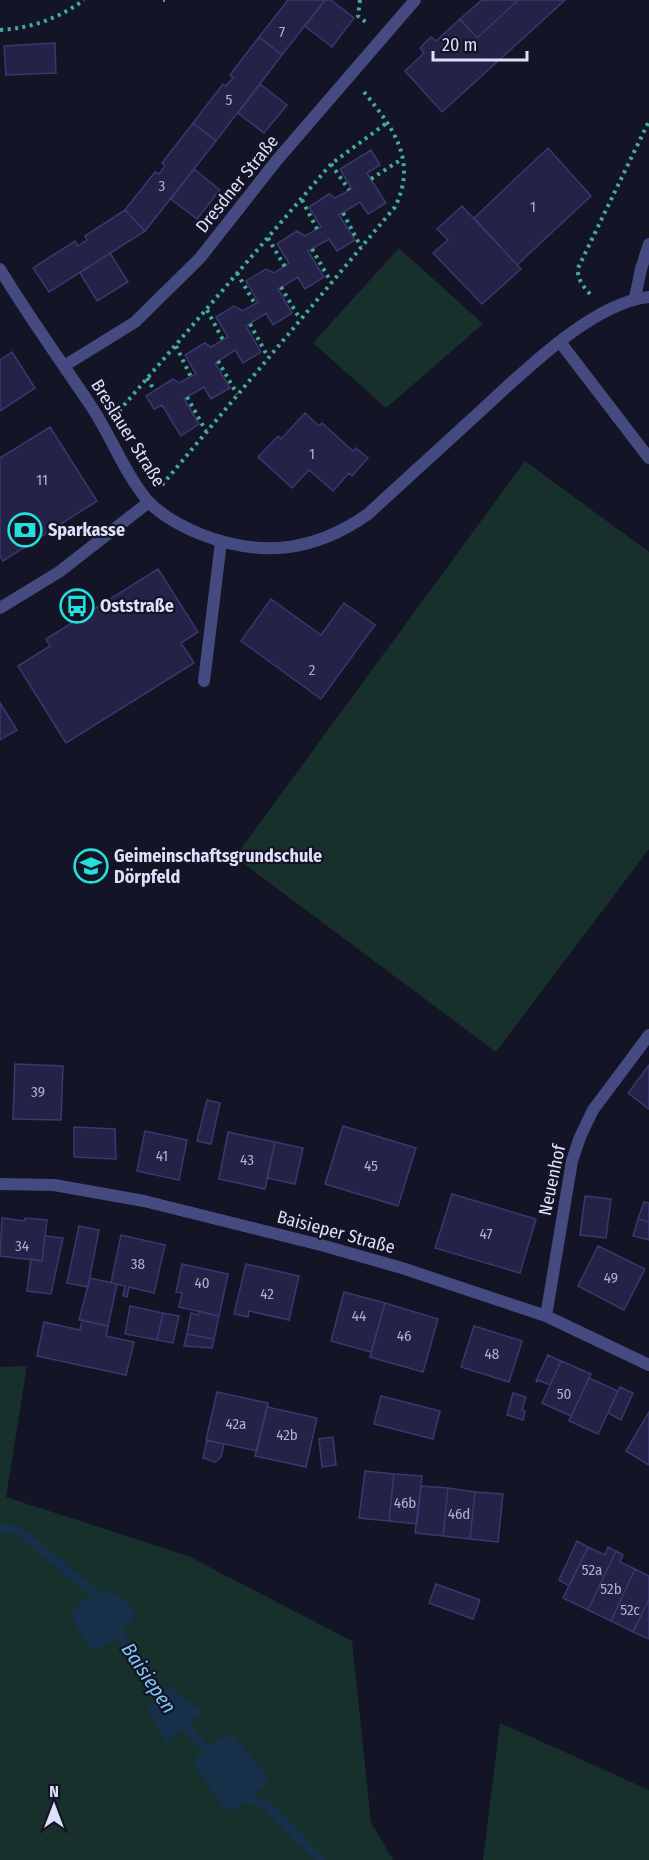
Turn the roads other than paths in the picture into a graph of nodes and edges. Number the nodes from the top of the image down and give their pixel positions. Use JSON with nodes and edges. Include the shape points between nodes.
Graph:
{"nodes":[{"id":1,"x":415,"y":0,"type":"edge"},
{"id":2,"x":649,"y":244,"type":"edge"},
{"id":3,"x":0,"y":269,"type":"edge"},
{"id":4,"x":12,"y":290,"type":"junction"},
{"id":5,"x":0,"y":297,"type":"edge"},
{"id":6,"x":649,"y":297,"type":"edge"},
{"id":7,"x":635,"y":298,"type":"junction"},
{"id":8,"x":560,"y":342,"type":"junction"},
{"id":9,"x":64,"y":366,"type":"junction"},
{"id":10,"x":649,"y":458,"type":"edge"},
{"id":11,"x":149,"y":502,"type":"junction"},
{"id":12,"x":222,"y":542,"type":"junction"},
{"id":13,"x":0,"y":608,"type":"edge"},
{"id":14,"x":204,"y":681,"type":"dead end"},
{"id":15,"x":649,"y":1035,"type":"edge"},
{"id":16,"x":0,"y":1184,"type":"edge"},
{"id":17,"x":546,"y":1316,"type":"junction"},
{"id":18,"x":649,"y":1365,"type":"edge"}],
"edges":[{"from":1,"to":9,"type":"street","name":"Dresdner Straße","via":[[277,160],[200,258],[135,322]]},
{"from":2,"to":7,"type":"street"},
{"from":3,"to":4,"type":"street","name":"Breslauer Straße"},
{"from":4,"to":5,"type":"street"},
{"from":4,"to":9,"type":"street","name":"Breslauer Straße"},
{"from":6,"to":7,"type":"street","name":"Breslauer Straße"},
{"from":7,"to":8,"type":"street","name":"Breslauer Straße","via":[[603,311]]},
{"from":8,"to":10,"type":"street"},
{"from":8,"to":12,"type":"street","name":"Breslauer Straße","via":[[349,527],[283,548],[242,548]]},
{"from":9,"to":11,"type":"street","name":"Breslauer Straße"},
{"from":11,"to":12,"type":"street","name":"Breslauer Straße","via":[[169,519]]},
{"from":11,"to":13,"type":"street","via":[[59,572]]},
{"from":12,"to":14,"type":"street"},
{"from":15,"to":17,"type":"street","name":"Neuenhof","via":[[594,1110],[580,1137],[572,1161]]},
{"from":16,"to":17,"type":"street","name":"Baisieper Straße","via":[[54,1185],[144,1201],[402,1268]]},
{"from":17,"to":18,"type":"street","name":"Baisieper Straße"}]}
